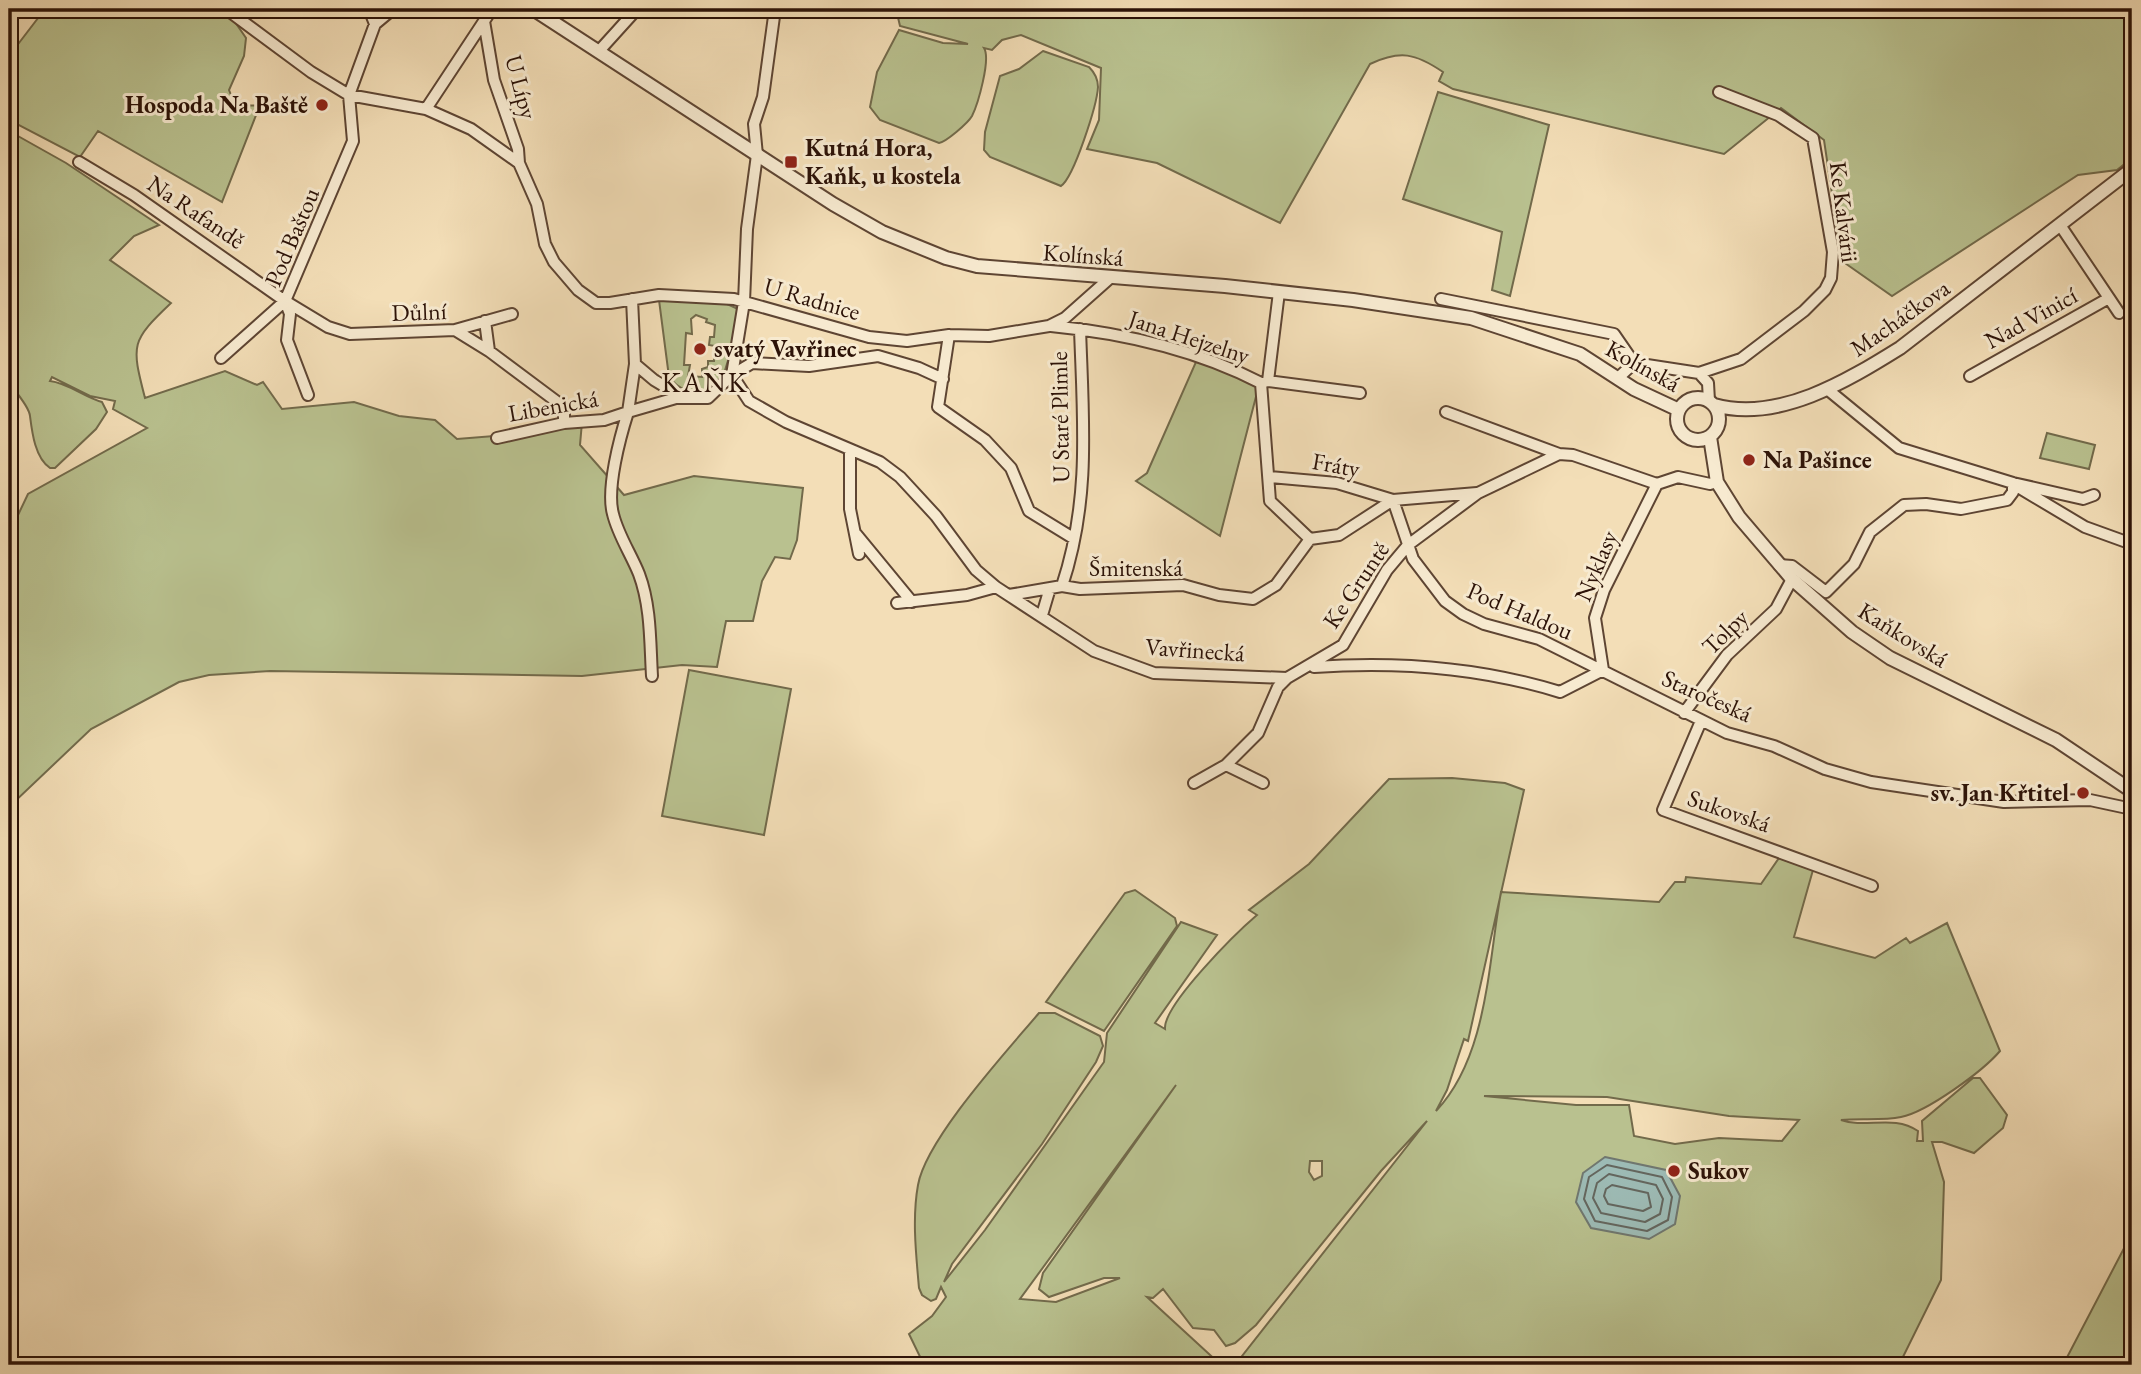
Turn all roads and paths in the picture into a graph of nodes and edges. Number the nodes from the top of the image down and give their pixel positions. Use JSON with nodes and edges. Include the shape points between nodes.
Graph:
{"nodes":[{"id":1,"x":226,"y":9,"type":"edge"},
{"id":2,"x":369,"y":9,"type":"edge"},
{"id":3,"x":393,"y":9,"type":"edge"},
{"id":4,"x":492,"y":9,"type":"edge"},
{"id":5,"x":533,"y":9,"type":"edge"},
{"id":6,"x":637,"y":9,"type":"edge"},
{"id":7,"x":775,"y":9,"type":"edge"},
{"id":8,"x":484,"y":21,"type":"junction"},
{"id":9,"x":375,"y":24,"type":"junction"},
{"id":10,"x":600,"y":51,"type":"junction"},
{"id":11,"x":1718,"y":92,"type":"dead end"},
{"id":12,"x":349,"y":95,"type":"junction"},
{"id":13,"x":426,"y":109,"type":"junction"},
{"id":14,"x":757,"y":155,"type":"junction"},
{"id":15,"x":79,"y":162,"type":"dead end"},
{"id":16,"x":520,"y":163,"type":"junction"},
{"id":17,"x":2132,"y":169,"type":"edge"},
{"id":18,"x":2064,"y":221,"type":"junction"},
{"id":19,"x":1110,"y":278,"type":"junction"},
{"id":20,"x":1279,"y":292,"type":"junction"},
{"id":21,"x":2109,"y":298,"type":"junction"},
{"id":22,"x":632,"y":299,"type":"junction"},
{"id":23,"x":1441,"y":299,"type":"dead end"},
{"id":24,"x":285,"y":302,"type":"junction"},
{"id":25,"x":744,"y":302,"type":"junction"},
{"id":26,"x":2119,"y":313,"type":"dead end"},
{"id":27,"x":513,"y":314,"type":"dead end"},
{"id":28,"x":485,"y":321,"type":"junction"},
{"id":29,"x":1049,"y":326,"type":"junction"},
{"id":30,"x":1080,"y":329,"type":"junction"},
{"id":31,"x":455,"y":330,"type":"junction"},
{"id":32,"x":949,"y":335,"type":"junction"},
{"id":33,"x":869,"y":337,"type":"junction"},
{"id":34,"x":489,"y":351,"type":"junction"},
{"id":35,"x":867,"y":356,"type":"junction"},
{"id":36,"x":221,"y":358,"type":"dead end"},
{"id":37,"x":1634,"y":363,"type":"junction"},
{"id":38,"x":635,"y":364,"type":"junction"},
{"id":39,"x":1699,"y":373,"type":"junction"},
{"id":40,"x":732,"y":375,"type":"junction"},
{"id":41,"x":1970,"y":376,"type":"dead end"},
{"id":42,"x":1618,"y":378,"type":"junction"},
{"id":43,"x":943,"y":379,"type":"junction"},
{"id":44,"x":1264,"y":382,"type":"junction"},
{"id":45,"x":1827,"y":389,"type":"junction"},
{"id":46,"x":1360,"y":393,"type":"dead end"},
{"id":47,"x":308,"y":395,"type":"dead end"},
{"id":48,"x":684,"y":398,"type":"junction"},
{"id":49,"x":1712,"y":403,"type":"junction"},
{"id":50,"x":1679,"y":410,"type":"junction"},
{"id":51,"x":1735,"y":411,"type":"junction"},
{"id":52,"x":628,"y":412,"type":"junction"},
{"id":53,"x":1446,"y":412,"type":"dead end"},
{"id":54,"x":1719,"y":421,"type":"junction"},
{"id":55,"x":565,"y":423,"type":"junction"},
{"id":56,"x":497,"y":438,"type":"dead end"},
{"id":57,"x":1704,"y":438,"type":"junction"},
{"id":58,"x":850,"y":451,"type":"junction"},
{"id":59,"x":1559,"y":454,"type":"junction"},
{"id":60,"x":1269,"y":477,"type":"junction"},
{"id":61,"x":1717,"y":482,"type":"junction"},
{"id":62,"x":2012,"y":483,"type":"junction"},
{"id":63,"x":1657,"y":484,"type":"junction"},
{"id":64,"x":1478,"y":493,"type":"junction"},
{"id":65,"x":2094,"y":495,"type":"dead end"},
{"id":66,"x":1393,"y":500,"type":"junction"},
{"id":67,"x":854,"y":531,"type":"junction"},
{"id":68,"x":1073,"y":538,"type":"junction"},
{"id":69,"x":1310,"y":540,"type":"junction"},
{"id":70,"x":2132,"y":544,"type":"edge"},
{"id":71,"x":1408,"y":545,"type":"junction"},
{"id":72,"x":859,"y":554,"type":"dead end"},
{"id":73,"x":1779,"y":565,"type":"junction"},
{"id":74,"x":1792,"y":579,"type":"junction"},
{"id":75,"x":996,"y":587,"type":"junction"},
{"id":76,"x":1056,"y":587,"type":"junction"},
{"id":77,"x":1009,"y":596,"type":"junction"},
{"id":78,"x":912,"y":602,"type":"junction"},
{"id":79,"x":897,"y":603,"type":"dead end"},
{"id":80,"x":1042,"y":615,"type":"junction"},
{"id":81,"x":1343,"y":645,"type":"junction"},
{"id":82,"x":1347,"y":664,"type":"junction"},
{"id":83,"x":1310,"y":667,"type":"junction"},
{"id":84,"x":1603,"y":670,"type":"junction"},
{"id":85,"x":652,"y":676,"type":"dead end"},
{"id":86,"x":1287,"y":678,"type":"junction"},
{"id":87,"x":1684,"y":713,"type":"junction"},
{"id":88,"x":1701,"y":721,"type":"junction"},
{"id":89,"x":1226,"y":765,"type":"junction"},
{"id":90,"x":1194,"y":783,"type":"dead end"},
{"id":91,"x":1263,"y":783,"type":"dead end"},
{"id":92,"x":2132,"y":791,"type":"edge"},
{"id":93,"x":2132,"y":809,"type":"edge"},
{"id":94,"x":1871,"y":886,"type":"dead end"}],
"edges":[{"from":1,"to":12,"type":"street"},
{"from":2,"to":9,"type":"street"},
{"from":3,"to":9,"type":"street"},
{"from":4,"to":8,"type":"street","name":"U Lípy"},
{"from":5,"to":10,"type":"street","name":"Kolínská"},
{"from":6,"to":10,"type":"street"},
{"from":7,"to":14,"type":"street","via":[[763,97],[754,124]]},
{"from":8,"to":13,"type":"street","name":"U Lípy"},
{"from":8,"to":16,"type":"street","name":"U Lípy","via":[[494,80]]},
{"from":9,"to":12,"type":"street"},
{"from":10,"to":14,"type":"street","name":"Kolínská"},
{"from":11,"to":39,"type":"street","name":"Ke Kalvárii","via":[[1786,120],[1813,138],[1833,252],[1831,278],[1804,311],[1741,359]]},
{"from":12,"to":13,"type":"street"},
{"from":12,"to":24,"type":"street","name":"Pod Baštou","via":[[353,141]]},
{"from":13,"to":16,"type":"street","via":[[489,139]]},
{"from":14,"to":19,"type":"street","name":"Kolínská","via":[[883,233],[946,258],[1004,269]]},
{"from":14,"to":25,"type":"street"},
{"from":15,"to":24,"type":"street","name":"Na Rafandě","via":[[134,195]]},
{"from":16,"to":22,"type":"street","name":"U Lípy","via":[[554,262],[596,303]]},
{"from":17,"to":18,"type":"street","name":"Macháčkova"},
{"from":18,"to":21,"type":"street","name":"Nad Vinicí"},
{"from":18,"to":45,"type":"street","name":"Macháčkova","via":[[1900,348]]},
{"from":19,"to":20,"type":"street","name":"Kolínská"},
{"from":19,"to":29,"type":"street","name":"U Radnice","via":[[1066,318]]},
{"from":20,"to":42,"type":"street","name":"Kolínská","via":[[1471,318],[1580,354]]},
{"from":20,"to":44,"type":"street","name":"Jana Hejzelny"},
{"from":21,"to":26,"type":"street"},
{"from":21,"to":41,"type":"street","name":"Nad Vinicí"},
{"from":22,"to":25,"type":"street","via":[[699,295]]},
{"from":22,"to":38,"type":"street","name":"Libenická"},
{"from":23,"to":37,"type":"street","via":[[1614,334]]},
{"from":24,"to":31,"type":"street","name":"Důlní","via":[[350,334]]},
{"from":24,"to":36,"type":"street"},
{"from":24,"to":47,"type":"street","name":"Pod Baštou","via":[[290,314],[286,340]]},
{"from":25,"to":33,"type":"street","name":"U Radnice"},
{"from":25,"to":40,"type":"street"},
{"from":27,"to":28,"type":"street"},
{"from":28,"to":31,"type":"street"},
{"from":28,"to":34,"type":"street"},
{"from":29,"to":30,"type":"street","name":"Jana Hejzelny"},
{"from":29,"to":32,"type":"street","name":"U Radnice","via":[[989,336]]},
{"from":30,"to":44,"type":"street","name":"Jana Hejzelny","via":[[1194,355]]},
{"from":30,"to":68,"type":"street","name":"U Staré Plimle","via":[[1085,472]]},
{"from":31,"to":34,"type":"street","name":"Důlní"},
{"from":32,"to":33,"type":"street","name":"U Radnice","via":[[907,341]]},
{"from":32,"to":43,"type":"street"},
{"from":33,"to":35,"type":"street","name":"U Radnice"},
{"from":34,"to":55,"type":"street","name":"Důlní","via":[[564,407]]},
{"from":35,"to":40,"type":"street","name":"U Radnice","via":[[809,366],[752,363]]},
{"from":35,"to":43,"type":"street","name":"U Radnice","via":[[919,368]]},
{"from":37,"to":39,"type":"street"},
{"from":37,"to":42,"type":"street"},
{"from":38,"to":48,"type":"street"},
{"from":38,"to":52,"type":"street","name":"Libenická"},
{"from":39,"to":49,"type":"street","via":[[1708,383]]},
{"from":40,"to":48,"type":"street","via":[[708,398]]},
{"from":40,"to":58,"type":"street","name":"Vavřinecká","via":[[749,401]]},
{"from":42,"to":50,"type":"street","name":"Kolínská"},
{"from":43,"to":68,"type":"street","via":[[938,407],[985,440],[1011,468],[1029,511]]},
{"from":44,"to":46,"type":"street"},
{"from":44,"to":60,"type":"street"},
{"from":45,"to":51,"type":"street","name":"Macháčkova","via":[[1788,402]]},
{"from":45,"to":62,"type":"street","via":[[1899,448]]},
{"from":48,"to":52,"type":"street"},
{"from":49,"to":50,"type":"street","via":[[1692,399]]},
{"from":49,"to":51,"type":"street"},
{"from":49,"to":54,"type":"street"},
{"from":50,"to":57,"type":"street","via":[[1680,430]]},
{"from":51,"to":54,"type":"street"},
{"from":52,"to":55,"type":"street","name":"Libenická","via":[[604,420]]},
{"from":52,"to":85,"type":"street","via":[[612,512],[640,576],[649,619]]},
{"from":53,"to":59,"type":"street"},
{"from":54,"to":57,"type":"street"},
{"from":55,"to":56,"type":"street","name":"Libenická"},
{"from":57,"to":61,"type":"street","name":"Kaňkovská"},
{"from":58,"to":67,"type":"street"},
{"from":58,"to":75,"type":"street","name":"Vavřinecká","via":[[880,462],[900,477],[976,570]]},
{"from":59,"to":63,"type":"street"},
{"from":59,"to":64,"type":"street","name":"Ke Gruntě"},
{"from":60,"to":66,"type":"street","name":"Fráty","via":[[1338,483]]},
{"from":60,"to":69,"type":"street","via":[[1270,501]]},
{"from":61,"to":63,"type":"street","via":[[1678,477]]},
{"from":61,"to":73,"type":"street","name":"Kaňkovská"},
{"from":62,"to":65,"type":"street","via":[[2083,499]]},
{"from":62,"to":70,"type":"street","via":[[2085,527]]},
{"from":62,"to":73,"type":"street","via":[[2007,500],[1987,505],[1961,509],[1904,505],[1870,532],[1854,564],[1826,592],[1792,566]]},
{"from":63,"to":84,"type":"street","name":"Nyklasy","via":[[1604,590],[1595,618]]},
{"from":64,"to":66,"type":"street","name":"Ke Gruntě"},
{"from":64,"to":71,"type":"street","name":"Ke Gruntě"},
{"from":66,"to":69,"type":"street","via":[[1339,535]]},
{"from":66,"to":71,"type":"street","name":"Ke Gruntě"},
{"from":67,"to":72,"type":"street"},
{"from":67,"to":78,"type":"street"},
{"from":68,"to":76,"type":"street","name":"U Staré Plimle"},
{"from":69,"to":76,"type":"street","name":"Šmitenská","via":[[1276,585],[1253,599],[1184,585]]},
{"from":71,"to":81,"type":"street","name":"Ke Gruntě","via":[[1387,570]]},
{"from":71,"to":84,"type":"street","name":"Pod Haldou","via":[[1426,579],[1463,614],[1539,639]]},
{"from":73,"to":74,"type":"street","name":"Kaňkovská"},
{"from":74,"to":87,"type":"street","name":"Tolpy","via":[[1776,609],[1727,655]]},
{"from":74,"to":92,"type":"street","name":"Kaňkovská","via":[[1852,632],[1890,658],[2056,740]]},
{"from":75,"to":77,"type":"street","name":"Vavřinecká"},
{"from":75,"to":78,"type":"street"},
{"from":76,"to":77,"type":"street","name":"Šmitenská"},
{"from":76,"to":80,"type":"street","name":"U Staré Plimle"},
{"from":77,"to":80,"type":"street","name":"Vavřinecká"},
{"from":78,"to":79,"type":"street"},
{"from":80,"to":86,"type":"street","name":"Vavřinecká","via":[[1094,651],[1154,673]]},
{"from":81,"to":82,"type":"street"},
{"from":81,"to":83,"type":"street","name":"Ke Gruntě"},
{"from":82,"to":83,"type":"street"},
{"from":82,"to":84,"type":"street","via":[[1450,667],[1507,676],[1560,692]]},
{"from":83,"to":86,"type":"street","name":"Ke Gruntě"},
{"from":84,"to":87,"type":"street","name":"Staročeská"},
{"from":86,"to":89,"type":"street","via":[[1278,687],[1258,733]]},
{"from":87,"to":88,"type":"street","name":"Staročeská"},
{"from":88,"to":93,"type":"street","name":"Staročeská","via":[[1871,782],[2004,802],[2090,800]]},
{"from":88,"to":94,"type":"street","name":"Sukovská","via":[[1663,810]]},
{"from":89,"to":90,"type":"street"},
{"from":89,"to":91,"type":"street"}]}
